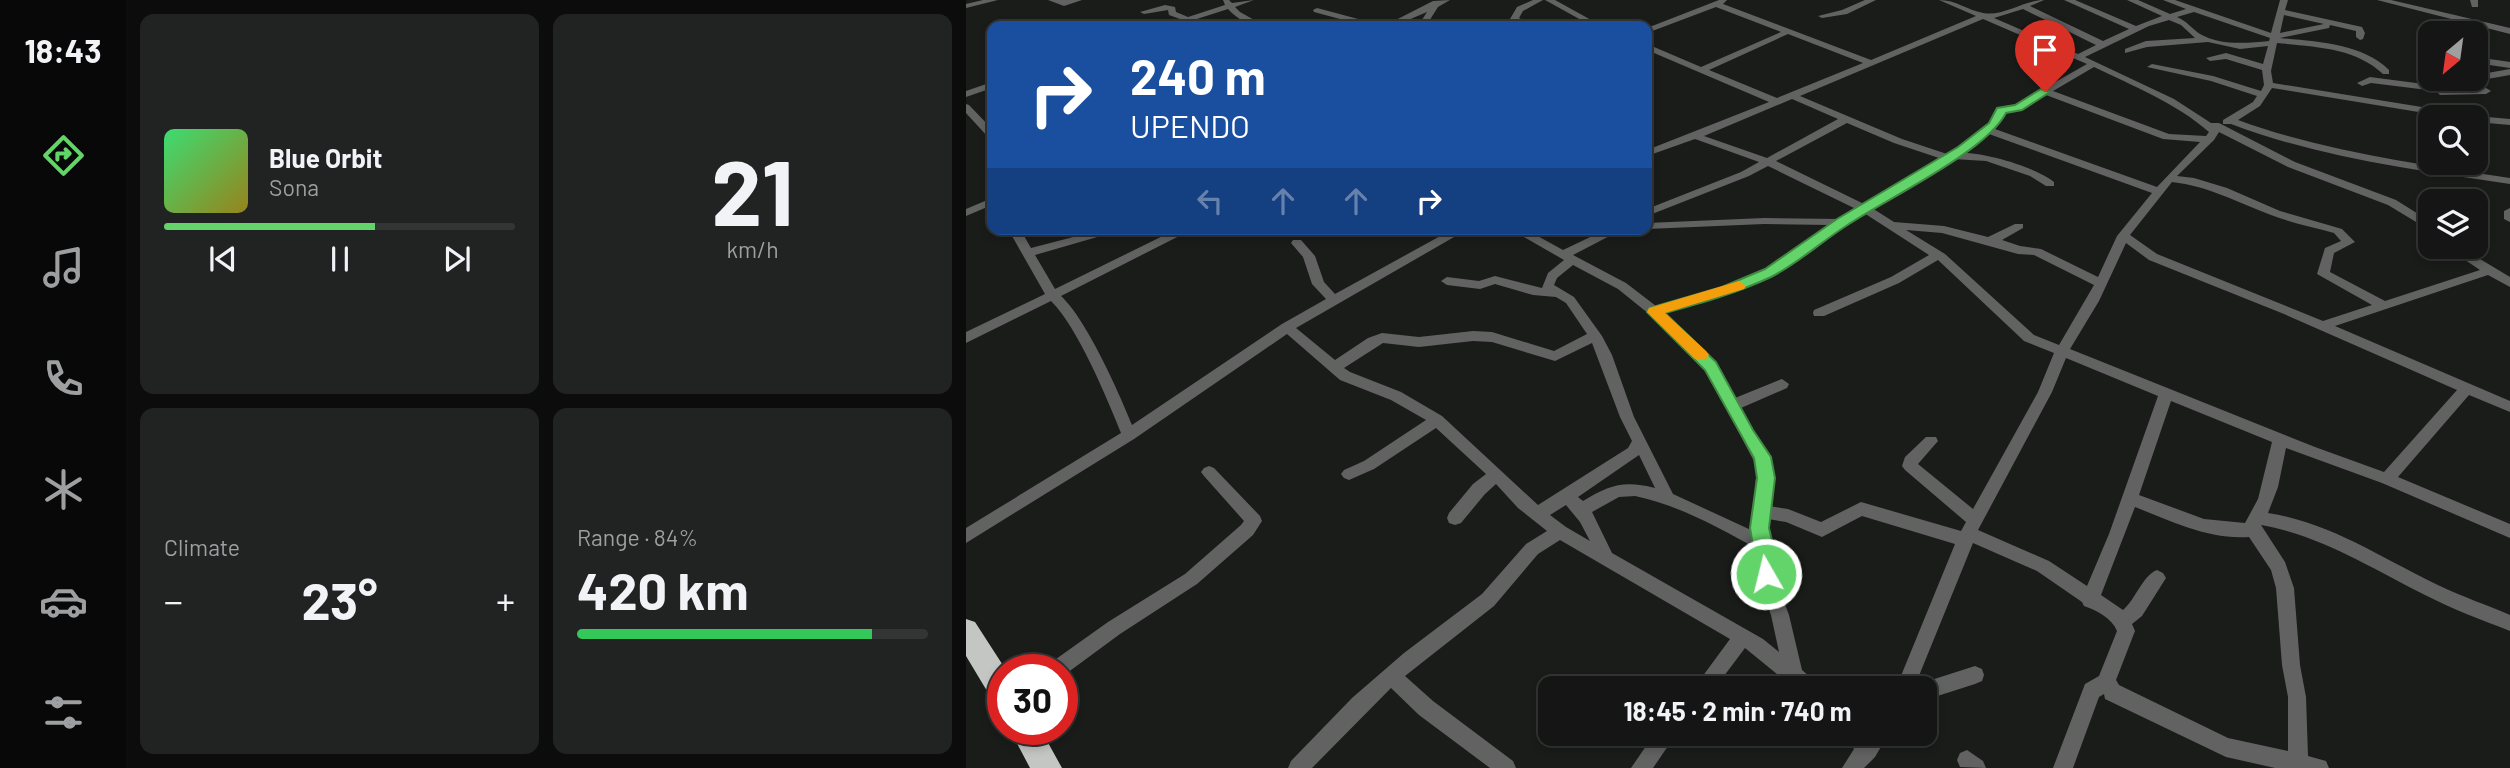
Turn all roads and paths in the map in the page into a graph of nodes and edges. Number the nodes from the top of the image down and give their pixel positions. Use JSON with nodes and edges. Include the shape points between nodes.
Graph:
{"nodes":[{"id":1,"x":994,"y":0,"type":"edge"},
{"id":2,"x":1052,"y":0,"type":"edge"},
{"id":3,"x":1078,"y":0,"type":"edge"},
{"id":4,"x":1250,"y":0,"type":"edge"},
{"id":5,"x":1446,"y":0,"type":"edge"},
{"id":6,"x":1539,"y":0,"type":"edge"},
{"id":7,"x":1549,"y":0,"type":"edge"},
{"id":8,"x":1726,"y":0,"type":"edge"},
{"id":9,"x":1872,"y":0,"type":"edge"},
{"id":10,"x":1942,"y":0,"type":"edge"},
{"id":11,"x":2040,"y":0,"type":"edge"},
{"id":12,"x":2068,"y":0,"type":"edge"},
{"id":13,"x":2131,"y":0,"type":"edge"},
{"id":14,"x":2166,"y":0,"type":"edge"},
{"id":15,"x":2284,"y":0,"type":"edge"},
{"id":16,"x":2385,"y":1,"type":"edge"},
{"id":17,"x":1227,"y":3,"type":"edge"},
{"id":18,"x":1437,"y":3,"type":"edge"},
{"id":19,"x":1716,"y":4,"type":"junction"},
{"id":20,"x":966,"y":6,"type":"edge"},
{"id":21,"x":2024,"y":6,"type":"junction"},
{"id":22,"x":1317,"y":10,"type":"dead end"},
{"id":23,"x":2192,"y":10,"type":"junction"},
{"id":24,"x":1144,"y":12,"type":"dead end"},
{"id":25,"x":2282,"y":12,"type":"junction"},
{"id":26,"x":1822,"y":16,"type":"dead end"},
{"id":27,"x":1984,"y":16,"type":"junction"},
{"id":28,"x":2172,"y":17,"type":"junction"},
{"id":29,"x":1186,"y":19,"type":"junction"},
{"id":30,"x":1181,"y":21,"type":"edge"},
{"id":31,"x":1251,"y":21,"type":"edge"},
{"id":32,"x":1356,"y":21,"type":"edge"},
{"id":33,"x":1399,"y":21,"type":"edge"},
{"id":34,"x":1425,"y":21,"type":"edge"},
{"id":35,"x":1519,"y":21,"type":"edge"},
{"id":36,"x":1588,"y":21,"type":"edge"},
{"id":37,"x":2348,"y":27,"type":"junction"},
{"id":38,"x":1652,"y":29,"type":"edge"},
{"id":39,"x":2137,"y":29,"type":"junction"},
{"id":40,"x":1788,"y":31,"type":"junction"},
{"id":41,"x":2510,"y":31,"type":"edge"},
{"id":42,"x":2360,"y":37,"type":"dead end"},
{"id":43,"x":2274,"y":39,"type":"junction"},
{"id":44,"x":2208,"y":40,"type":"junction"},
{"id":45,"x":2105,"y":44,"type":"junction"},
{"id":46,"x":1652,"y":49,"type":"edge"},
{"id":47,"x":2128,"y":51,"type":"dead end"},
{"id":48,"x":2076,"y":58,"type":"junction"},
{"id":49,"x":2210,"y":58,"type":"dead end"},
{"id":50,"x":2488,"y":62,"type":"edge"},
{"id":51,"x":1871,"y":63,"type":"junction"},
{"id":52,"x":2092,"y":65,"type":"junction"},
{"id":53,"x":2510,"y":65,"type":"edge"},
{"id":54,"x":2152,"y":67,"type":"dead end"},
{"id":55,"x":2266,"y":68,"type":"junction"},
{"id":56,"x":1703,"y":69,"type":"junction"},
{"id":57,"x":2386,"y":72,"type":"dead end"},
{"id":58,"x":2510,"y":72,"type":"edge"},
{"id":59,"x":2488,"y":76,"type":"edge"},
{"id":60,"x":2362,"y":83,"type":"dead end"},
{"id":61,"x":2418,"y":85,"type":"edge"},
{"id":62,"x":987,"y":87,"type":"edge"},
{"id":63,"x":2266,"y":90,"type":"junction"},
{"id":64,"x":2477,"y":91,"type":"edge"},
{"id":65,"x":2045,"y":92,"type":"junction"},
{"id":66,"x":2486,"y":92,"type":"dead end"},
{"id":67,"x":966,"y":94,"type":"edge"},
{"id":68,"x":1790,"y":95,"type":"junction"},
{"id":69,"x":1775,"y":101,"type":"junction"},
{"id":70,"x":966,"y":107,"type":"edge"},
{"id":71,"x":2418,"y":112,"type":"edge"},
{"id":72,"x":1846,"y":119,"type":"junction"},
{"id":73,"x":2230,"y":120,"type":"junction"},
{"id":74,"x":2488,"y":120,"type":"edge"},
{"id":75,"x":2506,"y":122,"type":"edge"},
{"id":76,"x":987,"y":130,"type":"edge"},
{"id":77,"x":1988,"y":130,"type":"junction"},
{"id":78,"x":2212,"y":130,"type":"junction"},
{"id":79,"x":2510,"y":131,"type":"edge"},
{"id":80,"x":1695,"y":136,"type":"junction"},
{"id":81,"x":1652,"y":151,"type":"edge"},
{"id":82,"x":1950,"y":157,"type":"junction"},
{"id":83,"x":1767,"y":161,"type":"junction"},
{"id":84,"x":2418,"y":162,"type":"edge"},
{"id":85,"x":2486,"y":175,"type":"edge"},
{"id":86,"x":2169,"y":178,"type":"junction"},
{"id":87,"x":2510,"y":181,"type":"edge"},
{"id":88,"x":2050,"y":184,"type":"dead end"},
{"id":89,"x":2158,"y":191,"type":"junction"},
{"id":90,"x":987,"y":203,"type":"edge"},
{"id":91,"x":1864,"y":208,"type":"junction"},
{"id":92,"x":1652,"y":211,"type":"edge"},
{"id":93,"x":2510,"y":211,"type":"edge"},
{"id":94,"x":966,"y":213,"type":"edge"},
{"id":95,"x":2418,"y":217,"type":"edge"},
{"id":96,"x":2510,"y":219,"type":"edge"},
{"id":97,"x":1842,"y":222,"type":"junction"},
{"id":98,"x":1889,"y":224,"type":"junction"},
{"id":99,"x":1652,"y":226,"type":"edge"},
{"id":100,"x":2019,"y":226,"type":"dead end"},
{"id":101,"x":1018,"y":235,"type":"edge"},
{"id":102,"x":1096,"y":235,"type":"edge"},
{"id":103,"x":1171,"y":235,"type":"edge"},
{"id":104,"x":1451,"y":235,"type":"edge"},
{"id":105,"x":1527,"y":235,"type":"edge"},
{"id":106,"x":1609,"y":235,"type":"edge"},
{"id":107,"x":1606,"y":236,"type":"joint"},
{"id":108,"x":2123,"y":236,"type":"junction"},
{"id":109,"x":1988,"y":241,"type":"junction"},
{"id":110,"x":1297,"y":243,"type":"dead end"},
{"id":111,"x":1028,"y":253,"type":"junction"},
{"id":112,"x":1938,"y":255,"type":"junction"},
{"id":113,"x":1569,"y":257,"type":"junction"},
{"id":114,"x":2470,"y":259,"type":"edge"},
{"id":115,"x":2488,"y":271,"type":"junction"},
{"id":116,"x":1447,"y":281,"type":"dead end"},
{"id":117,"x":2101,"y":283,"type":"junction"},
{"id":118,"x":2510,"y":283,"type":"edge"},
{"id":119,"x":1559,"y":293,"type":"junction"},
{"id":120,"x":1052,"y":295,"type":"junction"},
{"id":121,"x":1334,"y":300,"type":"junction"},
{"id":122,"x":2383,"y":305,"type":"junction"},
{"id":123,"x":1654,"y":312,"type":"junction"},
{"id":124,"x":1819,"y":313,"type":"dead end"},
{"id":125,"x":2321,"y":326,"type":"junction"},
{"id":126,"x":1287,"y":327,"type":"junction"},
{"id":127,"x":1595,"y":336,"type":"junction"},
{"id":128,"x":966,"y":338,"type":"edge"},
{"id":129,"x":2061,"y":353,"type":"junction"},
{"id":130,"x":1334,"y":368,"type":"junction"},
{"id":131,"x":1782,"y":384,"type":"dead end"},
{"id":132,"x":2466,"y":389,"type":"junction"},
{"id":133,"x":2166,"y":394,"type":"junction"},
{"id":134,"x":1734,"y":405,"type":"junction"},
{"id":135,"x":2510,"y":407,"type":"edge"},
{"id":136,"x":1437,"y":420,"type":"junction"},
{"id":137,"x":1129,"y":435,"type":"junction"},
{"id":138,"x":2280,"y":439,"type":"junction"},
{"id":139,"x":1639,"y":441,"type":"junction"},
{"id":140,"x":1931,"y":441,"type":"dead end"},
{"id":141,"x":1209,"y":472,"type":"dead end"},
{"id":142,"x":1349,"y":474,"type":"dead end"},
{"id":143,"x":1497,"y":475,"type":"junction"},
{"id":144,"x":2387,"y":479,"type":"junction"},
{"id":145,"x":1567,"y":496,"type":"junction"},
{"id":146,"x":2130,"y":498,"type":"junction"},
{"id":147,"x":1668,"y":499,"type":"junction"},
{"id":148,"x":1582,"y":510,"type":"junction"},
{"id":149,"x":1760,"y":511,"type":"junction"},
{"id":150,"x":1538,"y":514,"type":"junction"},
{"id":151,"x":1455,"y":518,"type":"dead end"},
{"id":152,"x":2254,"y":523,"type":"junction"},
{"id":153,"x":1970,"y":531,"type":"junction"},
{"id":154,"x":2510,"y":531,"type":"edge"},
{"id":155,"x":1560,"y":532,"type":"junction"},
{"id":156,"x":966,"y":536,"type":"edge"},
{"id":157,"x":1764,"y":545,"type":"junction"},
{"id":158,"x":1606,"y":559,"type":"junction"},
{"id":159,"x":2157,"y":578,"type":"dead end"},
{"id":160,"x":2091,"y":600,"type":"junction"},
{"id":161,"x":2123,"y":621,"type":"junction"},
{"id":162,"x":2510,"y":623,"type":"edge"},
{"id":163,"x":966,"y":632,"type":"edge"},
{"id":164,"x":1744,"y":637,"type":"junction"},
{"id":165,"x":1078,"y":654,"type":"edge"},
{"id":166,"x":987,"y":665,"type":"edge"},
{"id":167,"x":1793,"y":673,"type":"junction"},
{"id":168,"x":1975,"y":675,"type":"dead end"},
{"id":169,"x":1392,"y":676,"type":"junction"},
{"id":170,"x":1713,"y":676,"type":"edge"},
{"id":171,"x":1796,"y":676,"type":"edge"},
{"id":172,"x":1910,"y":676,"type":"edge"},
{"id":173,"x":2107,"y":682,"type":"junction"},
{"id":174,"x":1937,"y":685,"type":"edge"},
{"id":175,"x":1032,"y":745,"type":"edge"},
{"id":176,"x":1657,"y":746,"type":"edge"},
{"id":177,"x":1870,"y":746,"type":"edge"},
{"id":178,"x":2298,"y":762,"type":"junction"},
{"id":179,"x":1041,"y":765,"type":"edge"},
{"id":180,"x":1298,"y":768,"type":"edge"},
{"id":181,"x":1506,"y":768,"type":"edge"},
{"id":182,"x":1641,"y":768,"type":"edge"},
{"id":183,"x":1852,"y":768,"type":"edge"},
{"id":184,"x":2063,"y":768,"type":"edge"},
{"id":185,"x":2319,"y":768,"type":"edge"}],
"edges":[{"from":1,"to":20,"type":"street"},
{"from":2,"to":3,"type":"street","via":[[1066,4]]},
{"from":4,"to":17,"type":"street"},
{"from":5,"to":18,"type":"street"},
{"from":6,"to":35,"type":"street","via":[[1520,9],[1514,19]]},
{"from":7,"to":36,"type":"street"},
{"from":8,"to":19,"type":"street"},
{"from":9,"to":26,"type":"street"},
{"from":10,"to":27,"type":"street"},
{"from":11,"to":21,"type":"street"},
{"from":12,"to":39,"type":"street"},
{"from":13,"to":28,"type":"street"},
{"from":14,"to":23,"type":"street"},
{"from":15,"to":25,"type":"street"},
{"from":16,"to":41,"type":"street"},
{"from":17,"to":29,"type":"street"},
{"from":17,"to":31,"type":"street"},
{"from":18,"to":33,"type":"street"},
{"from":18,"to":34,"type":"street"},
{"from":19,"to":38,"type":"street"},
{"from":19,"to":40,"type":"street"},
{"from":21,"to":27,"type":"street"},
{"from":21,"to":45,"type":"street"},
{"from":22,"to":32,"type":"street"},
{"from":23,"to":28,"type":"street"},
{"from":23,"to":43,"type":"street"},
{"from":24,"to":29,"type":"street","via":[[1167,7]]},
{"from":25,"to":37,"type":"street"},
{"from":25,"to":43,"type":"street"},
{"from":27,"to":48,"type":"street"},
{"from":27,"to":51,"type":"street"},
{"from":28,"to":39,"type":"street"},
{"from":28,"to":44,"type":"street"},
{"from":29,"to":30,"type":"street"},
{"from":37,"to":42,"type":"street","via":[[2361,31]]},
{"from":37,"to":43,"type":"street","via":[[2312,27]]},
{"from":39,"to":45,"type":"street"},
{"from":40,"to":51,"type":"street"},
{"from":40,"to":56,"type":"street"},
{"from":43,"to":44,"type":"street","via":[[2240,47]]},
{"from":43,"to":55,"type":"street"},
{"from":43,"to":57,"type":"street","via":[[2351,50]]},
{"from":44,"to":47,"type":"street","via":[[2146,44]]},
{"from":45,"to":48,"type":"street"},
{"from":46,"to":56,"type":"street"},
{"from":48,"to":52,"type":"street"},
{"from":49,"to":55,"type":"street","via":[[2226,55]]},
{"from":50,"to":53,"type":"street"},
{"from":51,"to":68,"type":"street"},
{"from":52,"to":65,"type":"street"},
{"from":52,"to":78,"type":"street","via":[[2155,94]]},
{"from":54,"to":63,"type":"street"},
{"from":55,"to":63,"type":"street"},
{"from":56,"to":69,"type":"street"},
{"from":58,"to":59,"type":"street"},
{"from":60,"to":61,"type":"street"},
{"from":62,"to":67,"type":"street"},
{"from":63,"to":71,"type":"street"},
{"from":63,"to":73,"type":"street","via":[[2251,109]]},
{"from":64,"to":66,"type":"street"},
{"from":65,"to":77,"type":"street","via":[[2000,111]]},
{"from":65,"to":78,"type":"street","via":[[2174,138]]},
{"from":68,"to":69,"type":"street"},
{"from":68,"to":72,"type":"street"},
{"from":69,"to":80,"type":"street"},
{"from":70,"to":76,"type":"street"},
{"from":72,"to":82,"type":"street"},
{"from":72,"to":83,"type":"street"},
{"from":73,"to":78,"type":"street"},
{"from":73,"to":84,"type":"street","via":[[2320,147]]},
{"from":74,"to":75,"type":"street"},
{"from":75,"to":79,"type":"street"},
{"from":77,"to":82,"type":"street"},
{"from":77,"to":89,"type":"street"},
{"from":78,"to":86,"type":"street"},
{"from":78,"to":95,"type":"street"},
{"from":80,"to":81,"type":"street"},
{"from":80,"to":83,"type":"street"},
{"from":82,"to":88,"type":"street","via":[[1993,158],[2035,173]]},
{"from":82,"to":91,"type":"street"},
{"from":83,"to":91,"type":"street"},
{"from":83,"to":92,"type":"street"},
{"from":85,"to":87,"type":"street"},
{"from":86,"to":89,"type":"street"},
{"from":86,"to":122,"type":"street","via":[[2200,182],[2340,232],[2349,242],[2329,251],[2323,274]]},
{"from":89,"to":108,"type":"street"},
{"from":90,"to":94,"type":"street"},
{"from":91,"to":97,"type":"street"},
{"from":91,"to":98,"type":"street"},
{"from":93,"to":96,"type":"street"},
{"from":97,"to":99,"type":"street"},
{"from":97,"to":123,"type":"street","via":[[1770,272],[1720,293]]},
{"from":98,"to":109,"type":"street"},
{"from":98,"to":112,"type":"street"},
{"from":100,"to":109,"type":"street"},
{"from":101,"to":111,"type":"street"},
{"from":102,"to":111,"type":"street"},
{"from":103,"to":120,"type":"street"},
{"from":104,"to":121,"type":"street"},
{"from":105,"to":113,"type":"street"},
{"from":106,"to":107,"type":"street"},
{"from":107,"to":113,"type":"street"},
{"from":108,"to":117,"type":"street"},
{"from":108,"to":125,"type":"street","via":[[2149,255]]},
{"from":109,"to":117,"type":"street","via":[[2039,253]]},
{"from":110,"to":121,"type":"street","via":[[1309,256],[1318,284]]},
{"from":111,"to":120,"type":"street"},
{"from":112,"to":124,"type":"street"},
{"from":112,"to":129,"type":"street","via":[[2018,330]]},
{"from":113,"to":119,"type":"street","via":[[1547,281],[1548,288]]},
{"from":113,"to":123,"type":"street","via":[[1622,285]]},
{"from":114,"to":115,"type":"street"},
{"from":115,"to":118,"type":"street"},
{"from":115,"to":122,"type":"street"},
{"from":116,"to":119,"type":"street","via":[[1480,285],[1495,280]]},
{"from":117,"to":129,"type":"street"},
{"from":119,"to":127,"type":"street","via":[[1577,308]]},
{"from":120,"to":128,"type":"street"},
{"from":120,"to":137,"type":"street","via":[[1077,327]]},
{"from":121,"to":126,"type":"street"},
{"from":122,"to":125,"type":"street"},
{"from":123,"to":134,"type":"street","via":[[1711,366]]},
{"from":125,"to":132,"type":"street"},
{"from":126,"to":130,"type":"street"},
{"from":126,"to":137,"type":"street"},
{"from":127,"to":130,"type":"street","via":[[1555,356],[1493,337],[1419,342],[1382,338]]},
{"from":127,"to":139,"type":"street"},
{"from":129,"to":133,"type":"street"},
{"from":129,"to":153,"type":"street","via":[[2045,392]]},
{"from":130,"to":136,"type":"street"},
{"from":131,"to":134,"type":"street"},
{"from":132,"to":135,"type":"street"},
{"from":132,"to":144,"type":"street"},
{"from":133,"to":138,"type":"street"},
{"from":133,"to":146,"type":"street"},
{"from":134,"to":149,"type":"street","via":[[1765,467]]},
{"from":136,"to":142,"type":"street"},
{"from":136,"to":143,"type":"street"},
{"from":137,"to":156,"type":"street"},
{"from":138,"to":144,"type":"street"},
{"from":138,"to":152,"type":"street","via":[[2272,477]]},
{"from":139,"to":145,"type":"street","via":[[1625,459]]},
{"from":139,"to":147,"type":"street"},
{"from":140,"to":153,"type":"street","via":[[1910,466]]},
{"from":141,"to":165,"type":"street","via":[[1254,521],[1191,579]]},
{"from":143,"to":150,"type":"street"},
{"from":143,"to":151,"type":"street"},
{"from":144,"to":154,"type":"street"},
{"from":145,"to":148,"type":"street"},
{"from":145,"to":150,"type":"street"},
{"from":146,"to":152,"type":"street","via":[[2219,528],[2249,530]]},
{"from":146,"to":160,"type":"street"},
{"from":147,"to":148,"type":"street","via":[[1621,490]]},
{"from":147,"to":157,"type":"street"},
{"from":148,"to":158,"type":"street"},
{"from":149,"to":153,"type":"street","via":[[1822,530],[1861,509]]},
{"from":149,"to":157,"type":"street"},
{"from":150,"to":155,"type":"street"},
{"from":152,"to":162,"type":"street","via":[[2275,519]]},
{"from":152,"to":178,"type":"street","via":[[2279,567],[2285,588],[2297,697]]},
{"from":153,"to":160,"type":"street","via":[[2043,566]]},
{"from":153,"to":172,"type":"street"},
{"from":155,"to":158,"type":"street"},
{"from":155,"to":169,"type":"street","via":[[1532,549],[1488,600]]},
{"from":157,"to":167,"type":"street","via":[[1768,583]]},
{"from":158,"to":164,"type":"street"},
{"from":159,"to":161,"type":"street"},
{"from":160,"to":161,"type":"street"},
{"from":161,"to":173,"type":"street","via":[[2126,631]]},
{"from":163,"to":166,"type":"highway"},
{"from":164,"to":167,"type":"street"},
{"from":164,"to":170,"type":"street"},
{"from":167,"to":171,"type":"street"},
{"from":168,"to":174,"type":"street"},
{"from":169,"to":180,"type":"street"},
{"from":169,"to":181,"type":"street","via":[[1426,709]]},
{"from":173,"to":178,"type":"street","via":[[2115,693],[2226,747]]},
{"from":173,"to":184,"type":"street","via":[[2092,691]]},
{"from":175,"to":179,"type":"highway"},
{"from":176,"to":182,"type":"street"},
{"from":177,"to":183,"type":"street"},
{"from":178,"to":185,"type":"street"}]}
